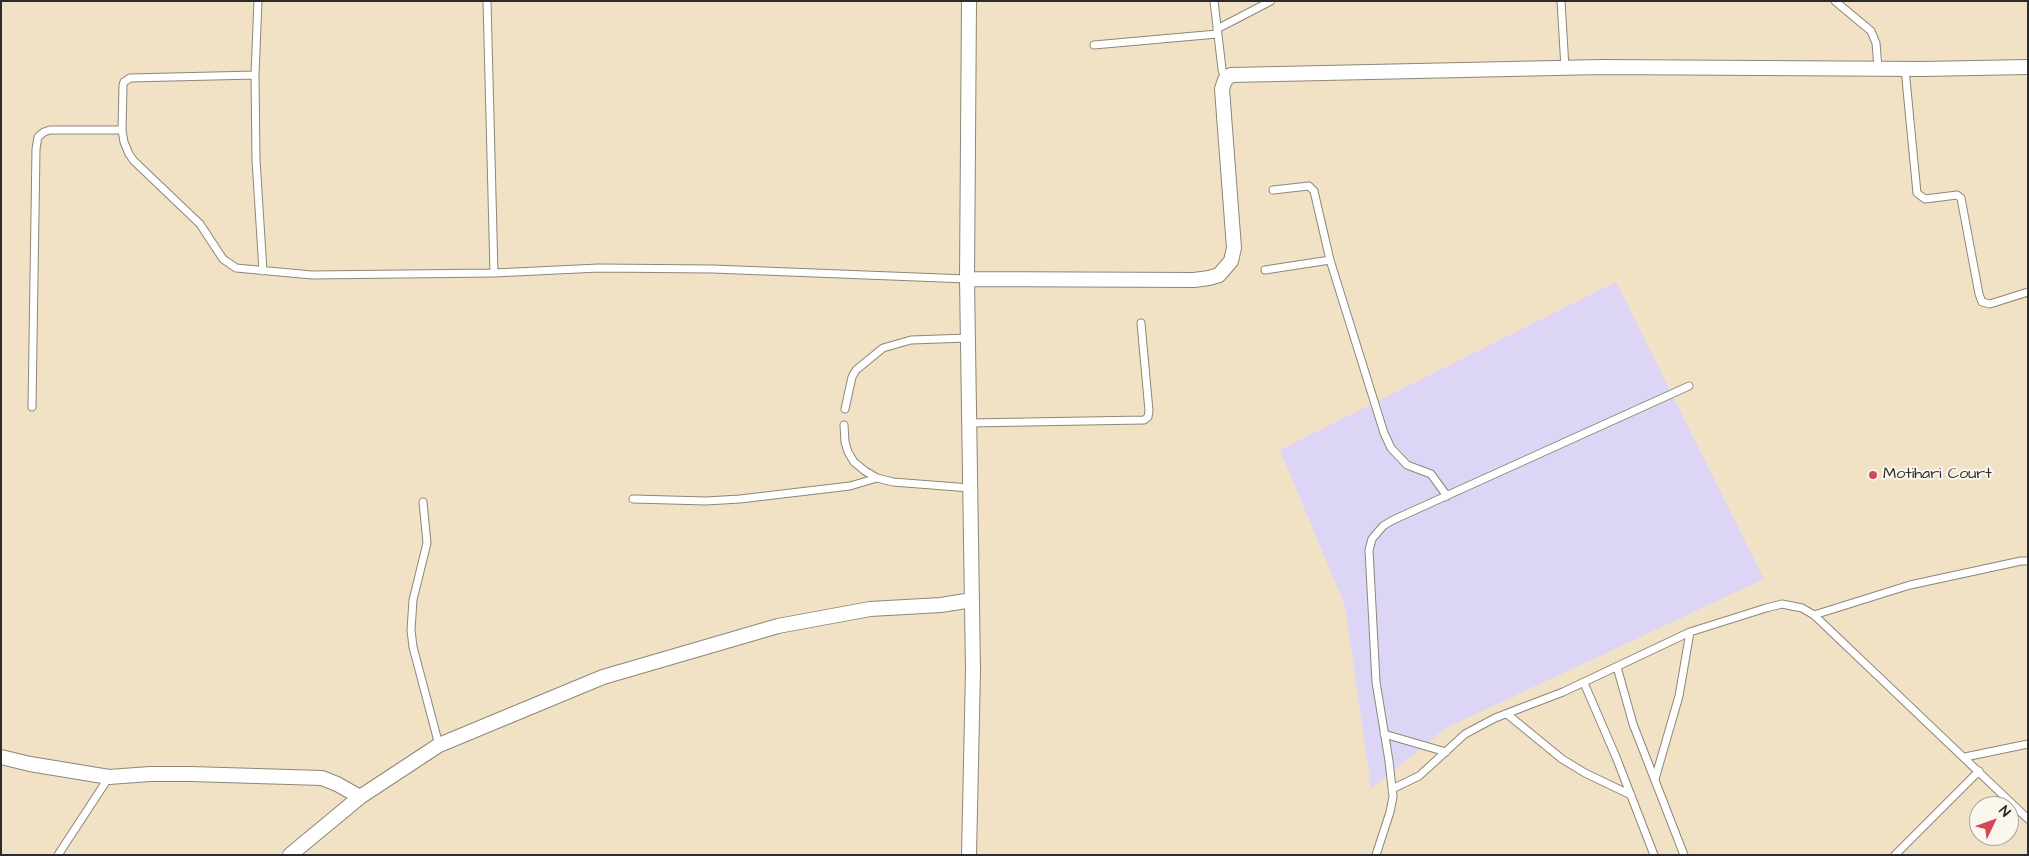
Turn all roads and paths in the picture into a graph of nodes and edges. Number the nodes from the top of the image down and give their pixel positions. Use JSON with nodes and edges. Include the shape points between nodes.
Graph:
{"nodes":[{"id":1,"x":258,"y":1,"type":"edge"},
{"id":2,"x":487,"y":1,"type":"edge"},
{"id":3,"x":969,"y":1,"type":"edge"},
{"id":4,"x":1214,"y":1,"type":"edge"},
{"id":5,"x":1271,"y":1,"type":"edge"},
{"id":6,"x":1561,"y":1,"type":"edge"},
{"id":7,"x":1835,"y":1,"type":"edge"},
{"id":8,"x":1217,"y":31,"type":"junction"},
{"id":9,"x":1094,"y":45,"type":"dead end"},
{"id":10,"x":2028,"y":67,"type":"edge"},
{"id":11,"x":1565,"y":68,"type":"junction"},
{"id":12,"x":1878,"y":68,"type":"junction"},
{"id":13,"x":1905,"y":68,"type":"junction"},
{"id":14,"x":255,"y":75,"type":"junction"},
{"id":15,"x":1225,"y":80,"type":"junction"},
{"id":16,"x":122,"y":130,"type":"junction"},
{"id":17,"x":1273,"y":190,"type":"dead end"},
{"id":18,"x":1330,"y":260,"type":"junction"},
{"id":19,"x":1265,"y":270,"type":"dead end"},
{"id":20,"x":263,"y":271,"type":"junction"},
{"id":21,"x":494,"y":273,"type":"junction"},
{"id":22,"x":967,"y":279,"type":"junction"},
{"id":23,"x":2028,"y":292,"type":"edge"},
{"id":24,"x":1141,"y":323,"type":"dead end"},
{"id":25,"x":968,"y":338,"type":"junction"},
{"id":26,"x":1689,"y":386,"type":"dead end"},
{"id":27,"x":32,"y":408,"type":"dead end"},
{"id":28,"x":845,"y":408,"type":"dead end"},
{"id":29,"x":969,"y":423,"type":"junction"},
{"id":30,"x":844,"y":425,"type":"dead end"},
{"id":31,"x":877,"y":478,"type":"junction"},
{"id":32,"x":970,"y":488,"type":"junction"},
{"id":33,"x":1447,"y":496,"type":"junction"},
{"id":34,"x":633,"y":499,"type":"dead end"},
{"id":35,"x":423,"y":502,"type":"dead end"},
{"id":36,"x":2028,"y":561,"type":"edge"},
{"id":37,"x":972,"y":600,"type":"junction"},
{"id":38,"x":1814,"y":615,"type":"junction"},
{"id":39,"x":1690,"y":632,"type":"junction"},
{"id":40,"x":1617,"y":667,"type":"junction"},
{"id":41,"x":1584,"y":683,"type":"junction"},
{"id":42,"x":1507,"y":714,"type":"junction"},
{"id":43,"x":1384,"y":734,"type":"junction"},
{"id":44,"x":2028,"y":744,"type":"edge"},
{"id":45,"x":439,"y":745,"type":"junction"},
{"id":46,"x":1446,"y":752,"type":"junction"},
{"id":47,"x":1,"y":757,"type":"edge"},
{"id":48,"x":1965,"y":757,"type":"junction"},
{"id":49,"x":1979,"y":771,"type":"junction"},
{"id":50,"x":109,"y":776,"type":"junction"},
{"id":51,"x":1655,"y":779,"type":"junction"},
{"id":52,"x":1392,"y":789,"type":"junction"},
{"id":53,"x":1631,"y":795,"type":"junction"},
{"id":54,"x":360,"y":797,"type":"junction"},
{"id":55,"x":2028,"y":819,"type":"edge"},
{"id":56,"x":58,"y":855,"type":"edge"},
{"id":57,"x":290,"y":855,"type":"edge"},
{"id":58,"x":969,"y":855,"type":"edge"},
{"id":59,"x":1376,"y":855,"type":"edge"},
{"id":60,"x":1654,"y":855,"type":"edge"},
{"id":61,"x":1684,"y":855,"type":"edge"},
{"id":62,"x":1894,"y":855,"type":"edge"}],
"edges":[{"from":1,"to":14,"type":"lane"},
{"from":2,"to":21,"type":"lane"},
{"from":3,"to":22,"type":"street"},
{"from":4,"to":8,"type":"lane"},
{"from":5,"to":8,"type":"lane"},
{"from":6,"to":11,"type":"lane"},
{"from":7,"to":12,"type":"lane","via":[[1871,31],[1876,43]]},
{"from":8,"to":9,"type":"lane"},
{"from":8,"to":15,"type":"lane"},
{"from":10,"to":13,"type":"street"},
{"from":11,"to":12,"type":"street"},
{"from":11,"to":15,"type":"street","via":[[1237,74]]},
{"from":12,"to":13,"type":"street"},
{"from":13,"to":23,"type":"lane","via":[[1917,193],[1925,198],[1958,195],[1961,198],[1982,302],[1990,304]]},
{"from":14,"to":16,"type":"lane","via":[[127,79],[123,85]]},
{"from":14,"to":20,"type":"lane"},
{"from":15,"to":22,"type":"street","via":[[1222,90],[1234,248],[1231,261],[1219,275],[1194,280]]},
{"from":16,"to":20,"type":"lane","via":[[126,148],[134,161],[200,224],[223,260],[236,268]]},
{"from":16,"to":27,"type":"lane","via":[[50,130],[38,137]]},
{"from":17,"to":18,"type":"lane","via":[[1306,186],[1313,189]]},
{"from":18,"to":19,"type":"lane"},
{"from":18,"to":33,"type":"lane","via":[[1391,448],[1407,465],[1431,474]]},
{"from":20,"to":21,"type":"lane","via":[[312,274]]},
{"from":21,"to":22,"type":"lane","via":[[599,268],[713,269]]},
{"from":22,"to":25,"type":"street"},
{"from":24,"to":29,"type":"lane","via":[[1149,411],[1144,420]]},
{"from":25,"to":28,"type":"lane","via":[[911,340],[883,348],[856,370]]},
{"from":25,"to":29,"type":"street"},
{"from":26,"to":33,"type":"lane"},
{"from":29,"to":32,"type":"street"},
{"from":30,"to":31,"type":"lane","via":[[845,442],[854,462]]},
{"from":31,"to":32,"type":"lane"},
{"from":31,"to":34,"type":"lane","via":[[850,486],[740,499]]},
{"from":32,"to":37,"type":"street"},
{"from":33,"to":43,"type":"lane","via":[[1383,526],[1372,539],[1369,550],[1376,682]]},
{"from":35,"to":45,"type":"lane","via":[[427,543],[411,630]]},
{"from":36,"to":38,"type":"lane","via":[[1910,585]]},
{"from":37,"to":45,"type":"street","via":[[870,609],[778,626],[603,676]]},
{"from":37,"to":58,"type":"street"},
{"from":38,"to":39,"type":"lane","via":[[1802,608],[1782,604]]},
{"from":38,"to":48,"type":"lane"},
{"from":39,"to":40,"type":"lane"},
{"from":39,"to":51,"type":"lane","via":[[1679,696]]},
{"from":40,"to":41,"type":"lane"},
{"from":40,"to":51,"type":"lane"},
{"from":41,"to":42,"type":"lane"},
{"from":41,"to":53,"type":"lane"},
{"from":42,"to":46,"type":"lane","via":[[1478,726]]},
{"from":42,"to":53,"type":"lane","via":[[1562,759]]},
{"from":43,"to":46,"type":"lane"},
{"from":43,"to":52,"type":"lane"},
{"from":44,"to":48,"type":"lane"},
{"from":45,"to":54,"type":"street"},
{"from":46,"to":52,"type":"lane","via":[[1419,776]]},
{"from":47,"to":50,"type":"street"},
{"from":48,"to":49,"type":"lane"},
{"from":49,"to":55,"type":"lane"},
{"from":49,"to":62,"type":"lane"},
{"from":50,"to":54,"type":"street","via":[[191,774],[322,778]]},
{"from":50,"to":56,"type":"lane"},
{"from":51,"to":61,"type":"lane"},
{"from":52,"to":59,"type":"lane","via":[[1390,812]]},
{"from":53,"to":60,"type":"lane"},
{"from":54,"to":57,"type":"street"}]}
